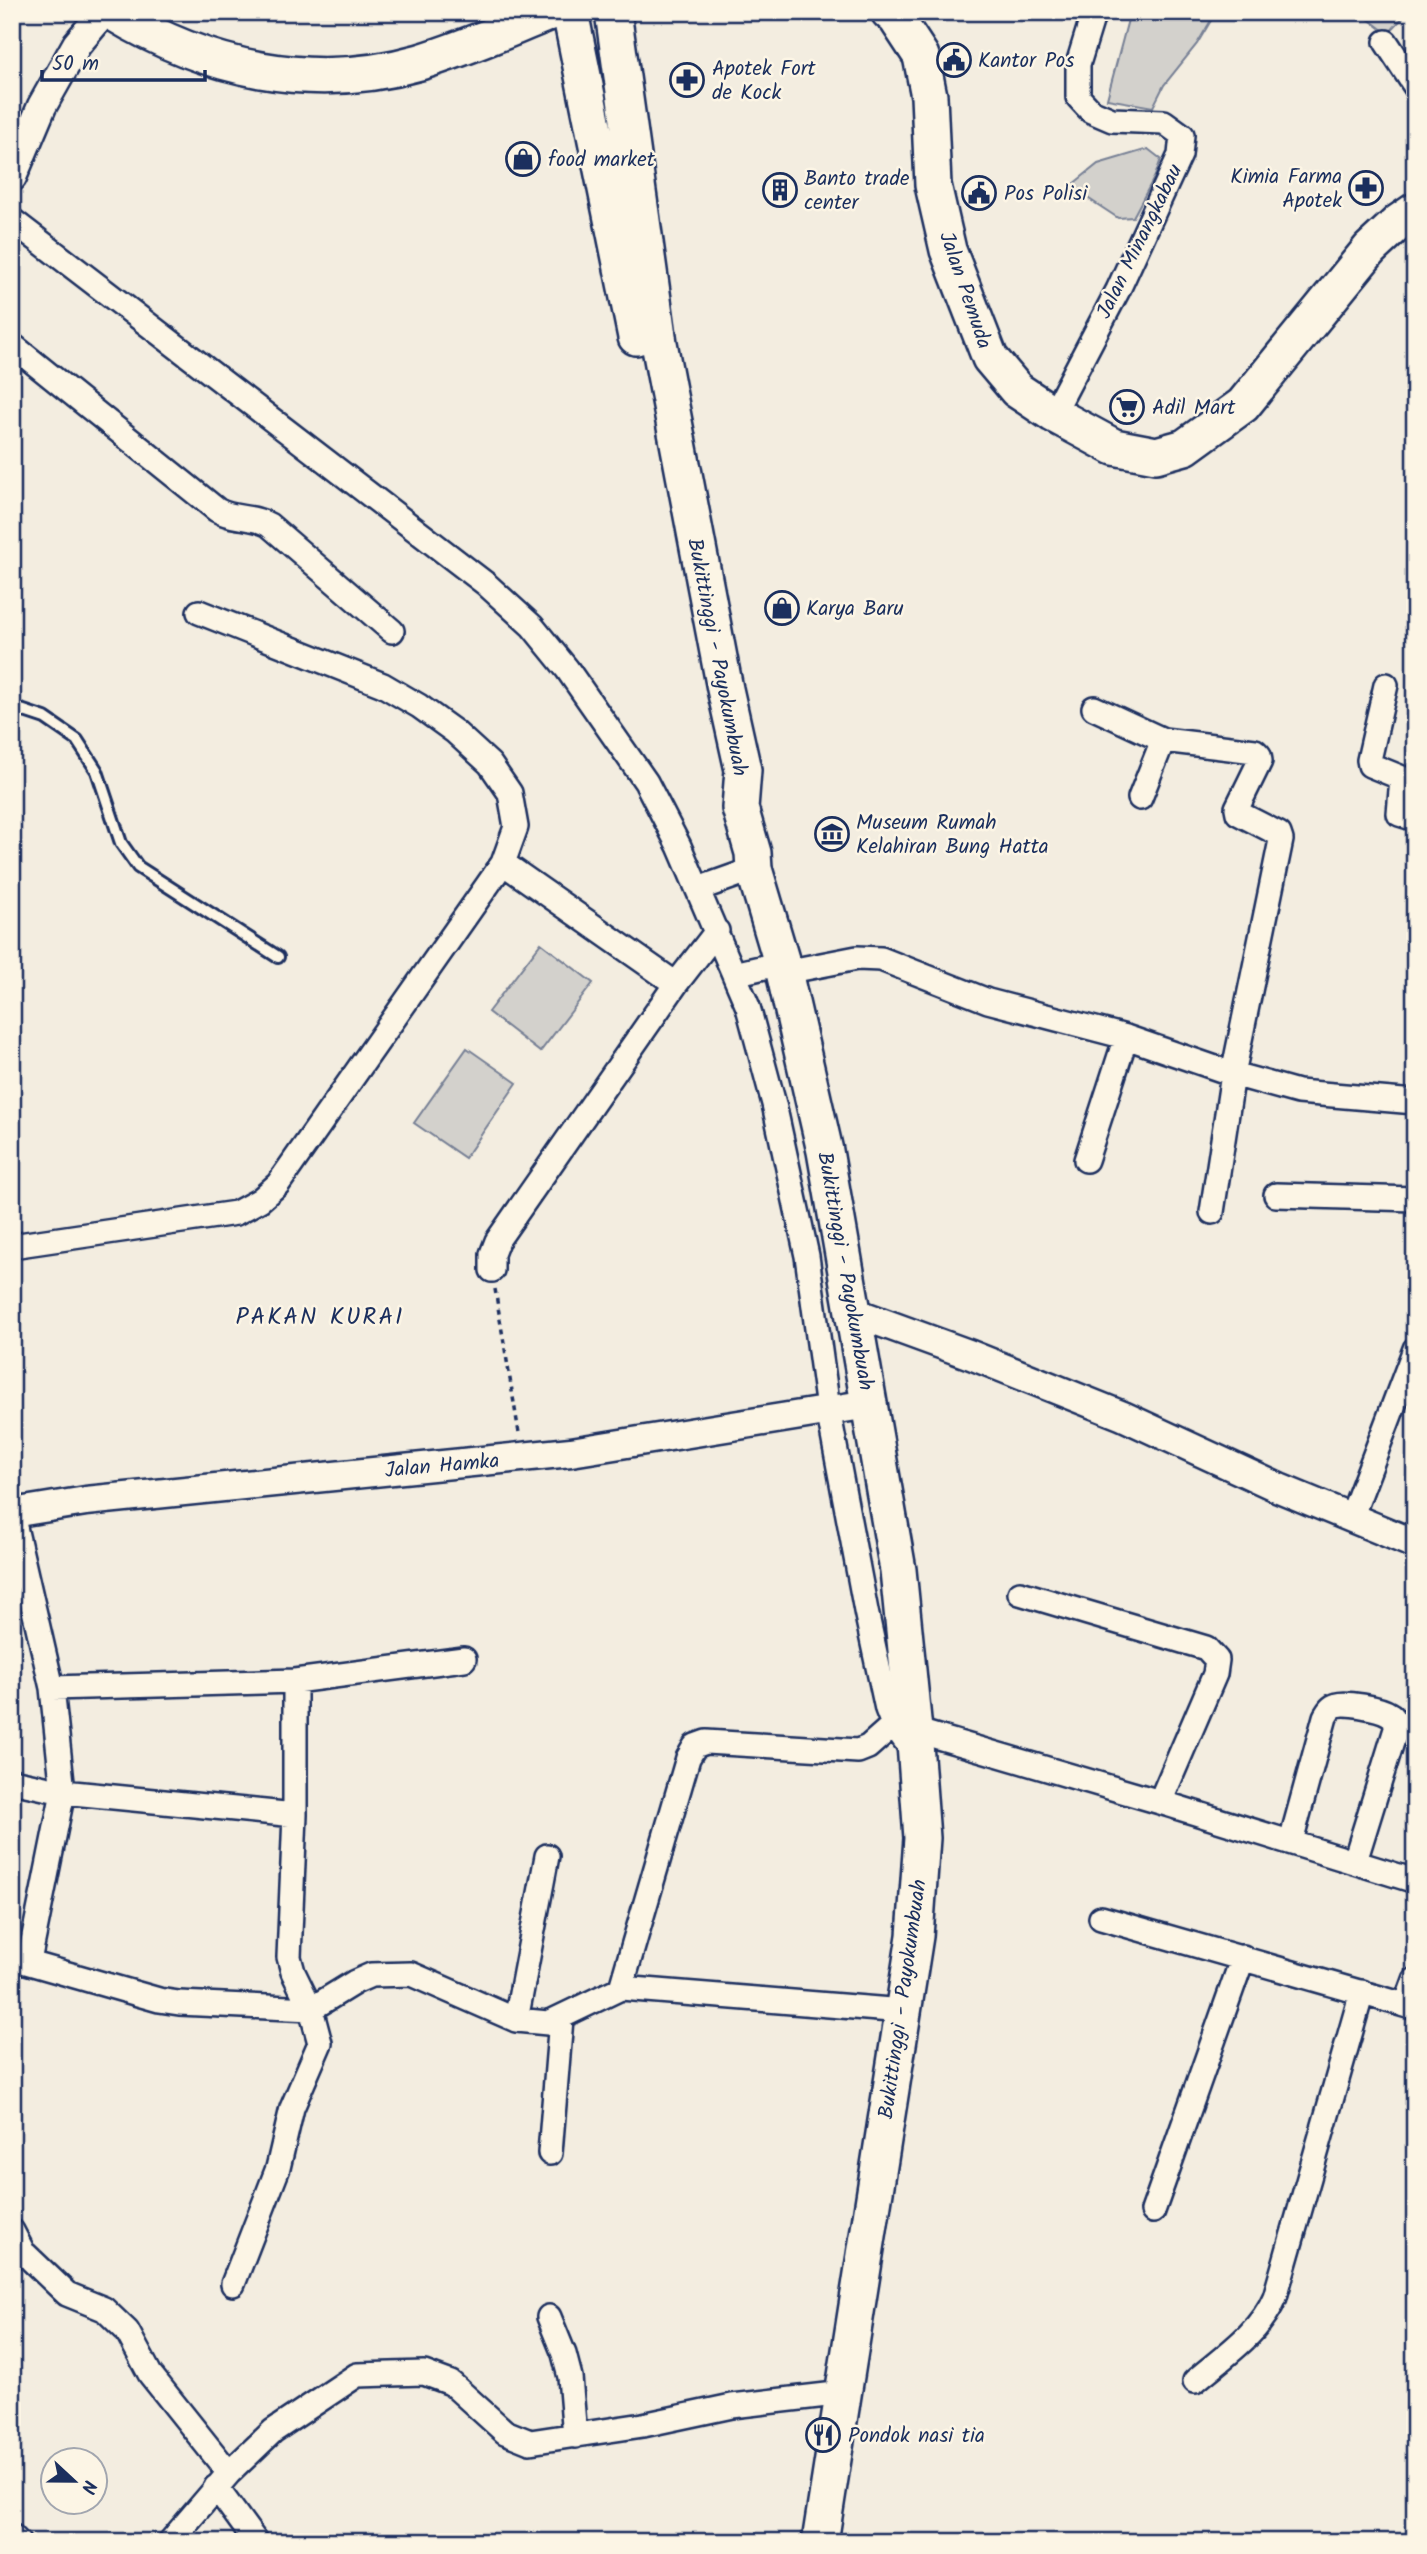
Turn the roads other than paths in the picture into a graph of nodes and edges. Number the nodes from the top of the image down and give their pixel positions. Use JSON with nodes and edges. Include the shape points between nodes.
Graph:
{"nodes":[{"id":1,"x":104,"y":12,"type":"edge"},
{"id":2,"x":112,"y":12,"type":"edge"},
{"id":3,"x":551,"y":12,"type":"edge"},
{"id":4,"x":570,"y":12,"type":"edge"},
{"id":5,"x":612,"y":12,"type":"edge"},
{"id":6,"x":889,"y":12,"type":"edge"},
{"id":7,"x":1094,"y":12,"type":"edge"},
{"id":8,"x":1386,"y":42,"type":"dead end"},
{"id":9,"x":1415,"y":86,"type":"edge"},
{"id":10,"x":12,"y":177,"type":"edge"},
{"id":11,"x":1415,"y":211,"type":"edge"},
{"id":12,"x":12,"y":220,"type":"edge"},
{"id":13,"x":12,"y":345,"type":"edge"},
{"id":14,"x":1053,"y":414,"type":"junction"},
{"id":15,"x":200,"y":611,"type":"dead end"},
{"id":16,"x":391,"y":631,"type":"dead end"},
{"id":17,"x":1386,"y":685,"type":"dead end"},
{"id":18,"x":12,"y":707,"type":"edge"},
{"id":19,"x":1094,"y":708,"type":"dead end"},
{"id":20,"x":1163,"y":740,"type":"junction"},
{"id":21,"x":1140,"y":798,"type":"dead end"},
{"id":22,"x":740,"y":807,"type":"junction"},
{"id":23,"x":1415,"y":820,"type":"edge"},
{"id":24,"x":503,"y":863,"type":"junction"},
{"id":25,"x":754,"y":869,"type":"junction"},
{"id":26,"x":698,"y":889,"type":"junction"},
{"id":27,"x":717,"y":932,"type":"junction"},
{"id":28,"x":278,"y":957,"type":"dead end"},
{"id":29,"x":784,"y":967,"type":"junction"},
{"id":30,"x":734,"y":974,"type":"junction"},
{"id":31,"x":676,"y":984,"type":"junction"},
{"id":32,"x":1125,"y":1037,"type":"junction"},
{"id":33,"x":1233,"y":1074,"type":"junction"},
{"id":34,"x":1415,"y":1102,"type":"edge"},
{"id":35,"x":1086,"y":1160,"type":"dead end"},
{"id":36,"x":1276,"y":1195,"type":"dead end"},
{"id":37,"x":1415,"y":1199,"type":"edge"},
{"id":38,"x":1212,"y":1212,"type":"dead end"},
{"id":39,"x":12,"y":1246,"type":"edge"},
{"id":40,"x":492,"y":1270,"type":"road end"},
{"id":41,"x":853,"y":1312,"type":"junction"},
{"id":42,"x":1415,"y":1349,"type":"edge"},
{"id":43,"x":869,"y":1404,"type":"junction"},
{"id":44,"x":828,"y":1409,"type":"junction"},
{"id":45,"x":12,"y":1513,"type":"edge"},
{"id":46,"x":1351,"y":1518,"type":"junction"},
{"id":47,"x":1415,"y":1544,"type":"edge"},
{"id":48,"x":1020,"y":1593,"type":"dead end"},
{"id":49,"x":464,"y":1659,"type":"dead end"},
{"id":50,"x":295,"y":1681,"type":"junction"},
{"id":51,"x":52,"y":1688,"type":"junction"},
{"id":52,"x":908,"y":1737,"type":"junction"},
{"id":53,"x":12,"y":1780,"type":"edge"},
{"id":54,"x":63,"y":1792,"type":"junction"},
{"id":55,"x":1160,"y":1802,"type":"junction"},
{"id":56,"x":295,"y":1815,"type":"junction"},
{"id":57,"x":1290,"y":1841,"type":"junction"},
{"id":58,"x":547,"y":1856,"type":"dead end"},
{"id":59,"x":1355,"y":1861,"type":"junction"},
{"id":60,"x":1415,"y":1881,"type":"edge"},
{"id":61,"x":1101,"y":1918,"type":"dead end"},
{"id":62,"x":1243,"y":1958,"type":"junction"},
{"id":63,"x":21,"y":1960,"type":"edge"},
{"id":64,"x":1415,"y":1980,"type":"edge"},
{"id":65,"x":621,"y":1988,"type":"junction"},
{"id":66,"x":1362,"y":1992,"type":"junction"},
{"id":67,"x":1411,"y":2007,"type":"edge"},
{"id":68,"x":311,"y":2009,"type":"junction"},
{"id":69,"x":904,"y":2011,"type":"junction"},
{"id":70,"x":561,"y":2019,"type":"junction"},
{"id":71,"x":516,"y":2020,"type":"junction"},
{"id":72,"x":551,"y":2153,"type":"dead end"},
{"id":73,"x":1153,"y":2211,"type":"dead end"},
{"id":74,"x":12,"y":2231,"type":"edge"},
{"id":75,"x":233,"y":2284,"type":"dead end"},
{"id":76,"x":549,"y":2317,"type":"dead end"},
{"id":77,"x":1195,"y":2381,"type":"dead end"},
{"id":78,"x":844,"y":2393,"type":"junction"},
{"id":79,"x":575,"y":2436,"type":"junction"},
{"id":80,"x":222,"y":2480,"type":"junction"},
{"id":81,"x":188,"y":2519,"type":"junction"},
{"id":82,"x":12,"y":2536,"type":"edge"},
{"id":83,"x":18,"y":2542,"type":"edge"},
{"id":84,"x":170,"y":2542,"type":"edge"},
{"id":85,"x":182,"y":2542,"type":"edge"},
{"id":86,"x":256,"y":2542,"type":"edge"},
{"id":87,"x":820,"y":2542,"type":"edge"}],
"edges":[{"from":1,"to":10,"type":"street","via":[[77,44],[42,106]]},
{"from":2,"to":3,"type":"main road","via":[[174,46],[211,60],[302,77],[371,73],[421,62]]},
{"from":4,"to":22,"type":"main road","via":[[724,771]]},
{"from":5,"to":22,"type":"main road","name":"Bukittinggi - Payokumbuah","via":[[659,343],[743,770]]},
{"from":6,"to":14,"type":"main road","name":"Jalan Pemuda","via":[[921,56],[929,96],[933,185],[948,250],[990,358],[1017,390]]},
{"from":7,"to":14,"type":"street","name":"Jalan Minangkabau","via":[[1078,64],[1078,97],[1091,111],[1112,120],[1164,122],[1182,135],[1180,155],[1118,290]]},
{"from":8,"to":9,"type":"street"},
{"from":11,"to":14,"type":"main road","name":"Jalan Pemuda","via":[[1370,250],[1242,405],[1185,447],[1156,455],[1114,447]]},
{"from":12,"to":26,"type":"street","via":[[486,584],[532,626],[646,782]]},
{"from":13,"to":16,"type":"street","via":[[217,510],[269,525]]},
{"from":15,"to":24,"type":"street","via":[[383,685],[455,732],[490,764],[510,793],[516,827]]},
{"from":17,"to":23,"type":"street","via":[[1370,765],[1402,778],[1399,814]]},
{"from":18,"to":28,"type":"lane","via":[[45,718],[77,740],[97,771],[121,843],[138,867]]},
{"from":19,"to":20,"type":"street"},
{"from":20,"to":21,"type":"street"},
{"from":20,"to":33,"type":"street","via":[[1255,751],[1260,761],[1238,813],[1279,834],[1281,840]]},
{"from":22,"to":25,"type":"main road","name":"Bukittinggi - Payokumbuah"},
{"from":24,"to":31,"type":"street"},
{"from":24,"to":39,"type":"street","via":[[278,1184],[260,1200],[236,1213]]},
{"from":25,"to":26,"type":"street"},
{"from":25,"to":29,"type":"main road","name":"Bukittinggi - Payokumbuah"},
{"from":26,"to":27,"type":"street"},
{"from":27,"to":30,"type":"street"},
{"from":27,"to":31,"type":"street"},
{"from":29,"to":30,"type":"street"},
{"from":29,"to":32,"type":"street","via":[[881,959],[988,1001]]},
{"from":29,"to":41,"type":"main road","name":"Bukittinggi - Payokumbuah","via":[[825,1151]]},
{"from":30,"to":44,"type":"street","via":[[748,1007],[774,1104],[807,1256]]},
{"from":31,"to":40,"type":"street","via":[[497,1241]]},
{"from":32,"to":33,"type":"street"},
{"from":32,"to":35,"type":"street"},
{"from":33,"to":34,"type":"street","via":[[1311,1095]]},
{"from":33,"to":38,"type":"street"},
{"from":36,"to":37,"type":"street"},
{"from":41,"to":43,"type":"main road","name":"Bukittinggi - Payokumbuah"},
{"from":41,"to":46,"type":"street","via":[[1123,1416]]},
{"from":42,"to":46,"type":"street"},
{"from":43,"to":44,"type":"street","name":"Jalan Hamka"},
{"from":43,"to":52,"type":"main road","name":"Bukittinggi - Payokumbuah","via":[[898,1570]]},
{"from":44,"to":45,"type":"street","name":"Jalan Hamka","via":[[571,1452],[86,1501]]},
{"from":44,"to":52,"type":"street","via":[[887,1709]]},
{"from":45,"to":51,"type":"street"},
{"from":46,"to":47,"type":"street"},
{"from":48,"to":55,"type":"street","via":[[1206,1648],[1217,1660]]},
{"from":49,"to":50,"type":"street"},
{"from":50,"to":51,"type":"street"},
{"from":50,"to":56,"type":"street"},
{"from":51,"to":54,"type":"street"},
{"from":52,"to":55,"type":"street"},
{"from":52,"to":65,"type":"street","via":[[858,1751],[706,1742],[695,1746]]},
{"from":52,"to":69,"type":"main road","name":"Bukittinggi - Payokumbuah","via":[[922,1838]]},
{"from":53,"to":54,"type":"street"},
{"from":54,"to":56,"type":"street"},
{"from":54,"to":63,"type":"street"},
{"from":55,"to":57,"type":"street"},
{"from":56,"to":68,"type":"street","via":[[289,1956]]},
{"from":57,"to":59,"type":"street"},
{"from":57,"to":59,"type":"street","via":[[1331,1708],[1349,1704],[1381,1711],[1395,1720],[1396,1729]]},
{"from":58,"to":71,"type":"street"},
{"from":59,"to":60,"type":"street"},
{"from":61,"to":62,"type":"street"},
{"from":62,"to":66,"type":"street"},
{"from":62,"to":73,"type":"street"},
{"from":63,"to":68,"type":"street","via":[[159,2000]]},
{"from":64,"to":67,"type":"street"},
{"from":65,"to":69,"type":"street"},
{"from":65,"to":70,"type":"street"},
{"from":66,"to":67,"type":"street"},
{"from":66,"to":77,"type":"street","via":[[1268,2314]]},
{"from":68,"to":71,"type":"street","via":[[371,1975],[411,1974]]},
{"from":68,"to":75,"type":"street","via":[[320,2043],[292,2108],[278,2168]]},
{"from":69,"to":78,"type":"main road","name":"Bukittinggi - Payokumbuah"},
{"from":70,"to":71,"type":"street","via":[[548,2024]]},
{"from":70,"to":72,"type":"street"},
{"from":74,"to":80,"type":"street","via":[[23,2252],[67,2294],[104,2309],[127,2330],[150,2374]]},
{"from":76,"to":79,"type":"street","via":[[564,2354]]},
{"from":78,"to":79,"type":"street","via":[[732,2406]]},
{"from":78,"to":87,"type":"main road","name":"Bukittinggi - Payokumbuah"},
{"from":79,"to":80,"type":"street","via":[[530,2442],[505,2432],[451,2384],[424,2373],[357,2375],[273,2431]]},
{"from":80,"to":81,"type":"street"},
{"from":80,"to":86,"type":"street"},
{"from":81,"to":84,"type":"street"},
{"from":81,"to":85,"type":"street"},
{"from":82,"to":83,"type":"street"}]}
